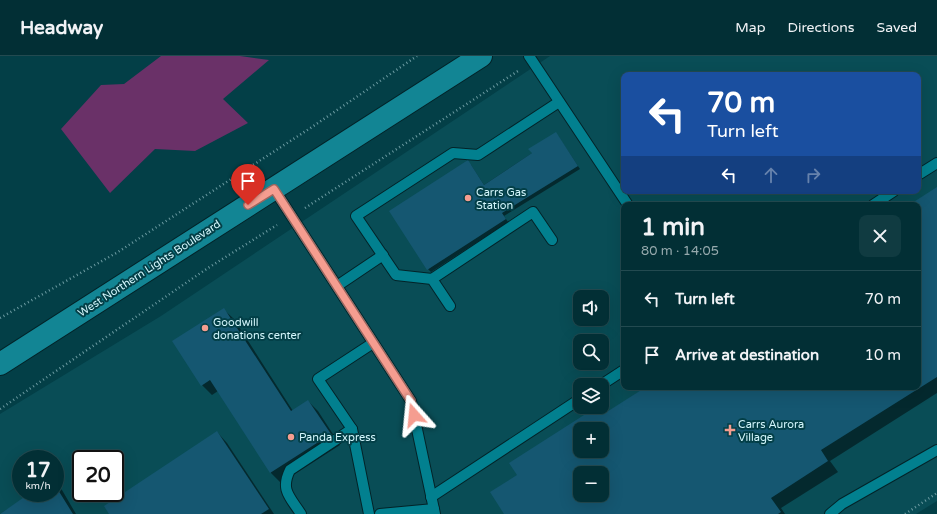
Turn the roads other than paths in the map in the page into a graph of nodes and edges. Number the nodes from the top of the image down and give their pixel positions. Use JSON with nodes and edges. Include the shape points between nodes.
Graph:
{"nodes":[{"id":1,"x":481,"y":56,"type":"edge"},
{"id":2,"x":531,"y":59,"type":"edge"},
{"id":3,"x":560,"y":102,"type":"junction"},
{"id":4,"x":937,"y":163,"type":"edge"},
{"id":5,"x":921,"y":173,"type":"edge"},
{"id":6,"x":274,"y":189,"type":"junction"},
{"id":7,"x":890,"y":194,"type":"edge"},
{"id":8,"x":626,"y":202,"type":"edge"},
{"id":9,"x":878,"y":202,"type":"edge"},
{"id":10,"x":552,"y":240,"type":"dead end"},
{"id":11,"x":383,"y":255,"type":"junction"},
{"id":12,"x":432,"y":279,"type":"junction"},
{"id":13,"x":337,"y":286,"type":"junction"},
{"id":14,"x":450,"y":306,"type":"dead end"},
{"id":15,"x":373,"y":343,"type":"junction"},
{"id":16,"x":0,"y":364,"type":"edge"},
{"id":17,"x":621,"y":372,"type":"edge"},
{"id":18,"x":609,"y":380,"type":"edge"},
{"id":19,"x":573,"y":404,"type":"edge"},
{"id":20,"x":352,"y":429,"type":"junction"},
{"id":21,"x":937,"y":450,"type":"edge"},
{"id":22,"x":431,"y":497,"type":"junction"},
{"id":23,"x":434,"y":512,"type":"edge"},
{"id":24,"x":300,"y":514,"type":"edge"},
{"id":25,"x":368,"y":514,"type":"edge"},
{"id":26,"x":380,"y":514,"type":"edge"},
{"id":27,"x":830,"y":514,"type":"edge"}],
"edges":[{"from":1,"to":6,"type":"main road","name":"West Northern Lights Boulevard"},
{"from":2,"to":3,"type":"lane"},
{"from":3,"to":8,"type":"lane"},
{"from":3,"to":11,"type":"lane","via":[[478,155],[453,153],[356,216]]},
{"from":4,"to":5,"type":"lane"},
{"from":6,"to":13,"type":"lane"},
{"from":6,"to":16,"type":"main road","name":"West Northern Lights Boulevard"},
{"from":7,"to":9,"type":"lane"},
{"from":10,"to":12,"type":"lane","via":[[533,212]]},
{"from":11,"to":12,"type":"lane","via":[[396,275]]},
{"from":11,"to":13,"type":"lane"},
{"from":12,"to":14,"type":"lane"},
{"from":13,"to":15,"type":"lane"},
{"from":15,"to":20,"type":"lane","via":[[318,379]]},
{"from":15,"to":22,"type":"lane","via":[[411,401]]},
{"from":17,"to":18,"type":"lane"},
{"from":19,"to":22,"type":"lane"},
{"from":20,"to":24,"type":"lane","via":[[290,470],[284,481],[286,491]]},
{"from":20,"to":25,"type":"lane"},
{"from":21,"to":27,"type":"lane","via":[[842,504]]},
{"from":22,"to":23,"type":"lane"},
{"from":23,"to":26,"type":"lane"}]}
